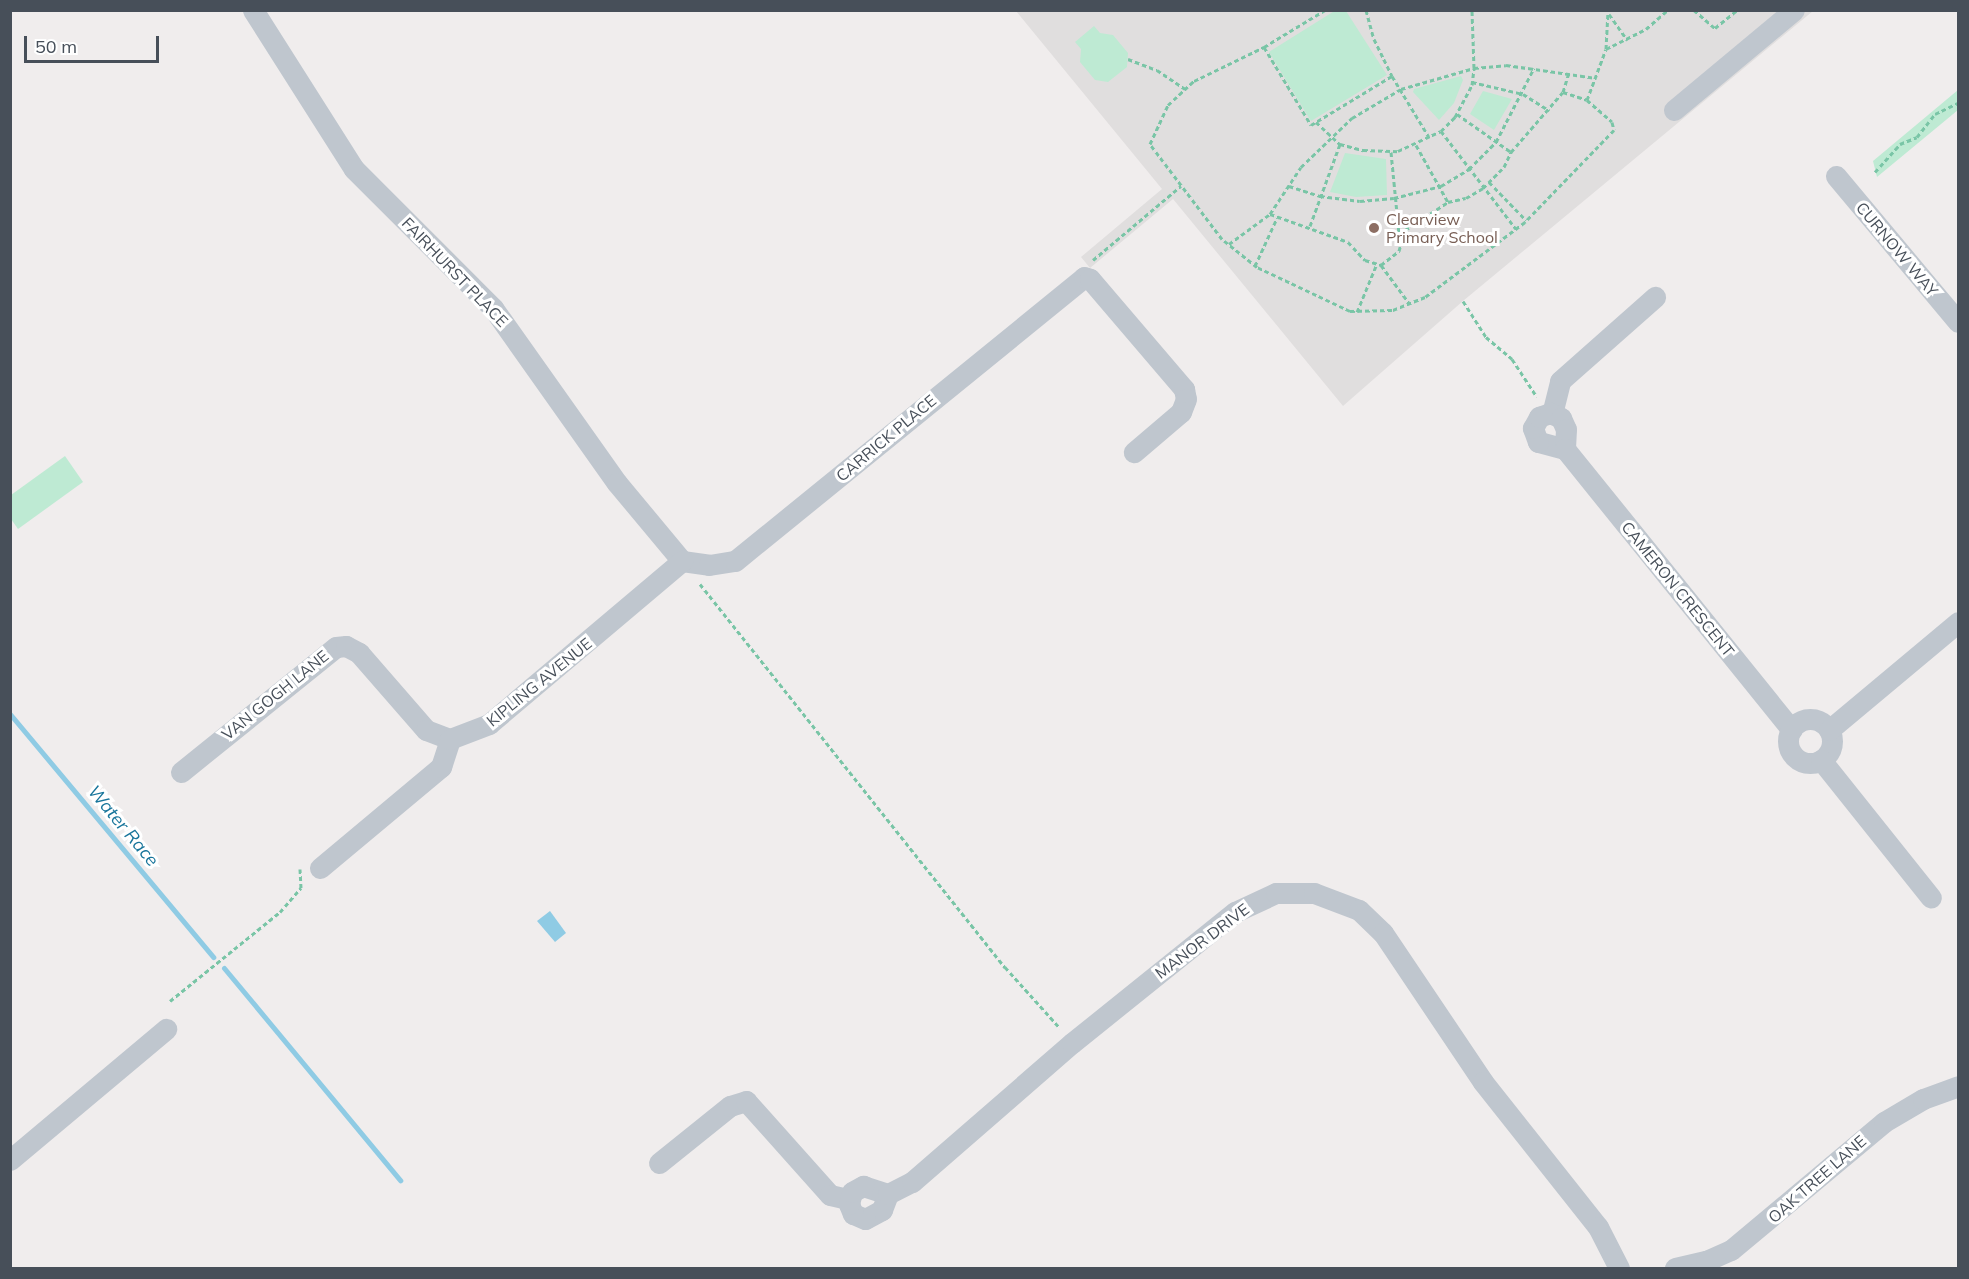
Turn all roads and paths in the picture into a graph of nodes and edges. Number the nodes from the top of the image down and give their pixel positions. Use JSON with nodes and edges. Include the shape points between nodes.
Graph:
{"nodes":[{"id":1,"x":253,"y":10,"type":"edge"},
{"id":2,"x":1324,"y":10,"type":"edge"},
{"id":3,"x":1366,"y":10,"type":"edge"},
{"id":4,"x":1472,"y":10,"type":"edge"},
{"id":5,"x":1668,"y":10,"type":"edge"},
{"id":6,"x":1694,"y":10,"type":"edge"},
{"id":7,"x":1737,"y":10,"type":"edge"},
{"id":8,"x":1794,"y":10,"type":"edge"},
{"id":9,"x":1608,"y":12,"type":"edge"},
{"id":10,"x":1627,"y":40,"type":"junction"},
{"id":11,"x":1264,"y":47,"type":"junction"},
{"id":12,"x":1606,"y":49,"type":"junction"},
{"id":13,"x":1128,"y":59,"type":"dead end"},
{"id":14,"x":1534,"y":67,"type":"junction"},
{"id":15,"x":1474,"y":68,"type":"junction"},
{"id":16,"x":1569,"y":72,"type":"junction"},
{"id":17,"x":1392,"y":76,"type":"junction"},
{"id":18,"x":1596,"y":78,"type":"junction"},
{"id":19,"x":1472,"y":82,"type":"junction"},
{"id":20,"x":1185,"y":89,"type":"junction"},
{"id":21,"x":1401,"y":89,"type":"junction"},
{"id":22,"x":1563,"y":92,"type":"junction"},
{"id":23,"x":1523,"y":94,"type":"junction"},
{"id":24,"x":1587,"y":100,"type":"junction"},
{"id":25,"x":1959,"y":103,"type":"edge"},
{"id":26,"x":1550,"y":110,"type":"junction"},
{"id":27,"x":1674,"y":110,"type":"dead end"},
{"id":28,"x":1457,"y":114,"type":"junction"},
{"id":29,"x":1316,"y":122,"type":"junction"},
{"id":30,"x":1441,"y":132,"type":"junction"},
{"id":31,"x":1330,"y":137,"type":"junction"},
{"id":32,"x":1430,"y":138,"type":"junction"},
{"id":33,"x":1496,"y":142,"type":"junction"},
{"id":34,"x":1340,"y":144,"type":"junction"},
{"id":35,"x":1416,"y":145,"type":"junction"},
{"id":36,"x":1391,"y":152,"type":"junction"},
{"id":37,"x":1511,"y":152,"type":"junction"},
{"id":38,"x":1469,"y":169,"type":"junction"},
{"id":39,"x":1875,"y":172,"type":"dead end"},
{"id":40,"x":1836,"y":176,"type":"dead end"},
{"id":41,"x":1489,"y":182,"type":"junction"},
{"id":42,"x":1181,"y":186,"type":"junction"},
{"id":43,"x":1289,"y":186,"type":"junction"},
{"id":44,"x":1441,"y":186,"type":"junction"},
{"id":45,"x":1483,"y":188,"type":"junction"},
{"id":46,"x":1320,"y":196,"type":"junction"},
{"id":47,"x":1394,"y":198,"type":"junction"},
{"id":48,"x":1448,"y":202,"type":"junction"},
{"id":49,"x":1270,"y":214,"type":"junction"},
{"id":50,"x":1276,"y":218,"type":"junction"},
{"id":51,"x":1526,"y":220,"type":"junction"},
{"id":52,"x":1310,"y":226,"type":"junction"},
{"id":53,"x":1516,"y":229,"type":"junction"},
{"id":54,"x":1399,"y":234,"type":"junction"},
{"id":55,"x":1229,"y":244,"type":"junction"},
{"id":56,"x":1256,"y":266,"type":"junction"},
{"id":57,"x":1379,"y":266,"type":"junction"},
{"id":58,"x":1080,"y":278,"type":"junction"},
{"id":59,"x":1655,"y":297,"type":"dead end"},
{"id":60,"x":1463,"y":301,"type":"dead end"},
{"id":61,"x":1409,"y":303,"type":"junction"},
{"id":62,"x":1357,"y":312,"type":"junction"},
{"id":63,"x":1959,"y":322,"type":"edge"},
{"id":64,"x":1547,"y":409,"type":"junction"},
{"id":65,"x":1565,"y":449,"type":"junction"},
{"id":66,"x":1134,"y":452,"type":"dead end"},
{"id":67,"x":682,"y":561,"type":"junction"},
{"id":68,"x":1959,"y":622,"type":"edge"},
{"id":69,"x":1792,"y":730,"type":"junction"},
{"id":70,"x":1829,"y":730,"type":"junction"},
{"id":71,"x":450,"y":739,"type":"junction"},
{"id":72,"x":1821,"y":760,"type":"junction"},
{"id":73,"x":181,"y":772,"type":"dead end"},
{"id":74,"x":312,"y":864,"type":"joint"},
{"id":75,"x":1931,"y":898,"type":"dead end"},
{"id":76,"x":170,"y":1001,"type":"dead end"},
{"id":77,"x":166,"y":1029,"type":"dead end"},
{"id":78,"x":1072,"y":1043,"type":"junction"},
{"id":79,"x":1959,"y":1086,"type":"edge"},
{"id":80,"x":10,"y":1160,"type":"edge"},
{"id":81,"x":659,"y":1163,"type":"dead end"},
{"id":82,"x":888,"y":1194,"type":"junction"},
{"id":83,"x":848,"y":1199,"type":"junction"},
{"id":84,"x":1619,"y":1269,"type":"edge"},
{"id":85,"x":1675,"y":1269,"type":"edge"}],
"edges":[{"from":1,"to":67,"type":"street","name":"FAIRHURST PLACE","via":[[354,169],[493,308],[617,483]]},
{"from":2,"to":11,"type":"path"},
{"from":3,"to":17,"type":"path","via":[[1374,39]]},
{"from":4,"to":15,"type":"path"},
{"from":5,"to":10,"type":"path"},
{"from":6,"to":7,"type":"path","via":[[1715,28]]},
{"from":8,"to":27,"type":"street"},
{"from":9,"to":10,"type":"path"},
{"from":9,"to":12,"type":"path"},
{"from":10,"to":12,"type":"path"},
{"from":11,"to":20,"type":"path"},
{"from":11,"to":29,"type":"path","via":[[1288,93],[1311,125]]},
{"from":12,"to":18,"type":"path"},
{"from":13,"to":20,"type":"path","via":[[1157,70]]},
{"from":14,"to":15,"type":"path"},
{"from":14,"to":16,"type":"path"},
{"from":14,"to":23,"type":"path"},
{"from":15,"to":19,"type":"path"},
{"from":15,"to":21,"type":"path"},
{"from":16,"to":18,"type":"path"},
{"from":16,"to":22,"type":"path"},
{"from":17,"to":21,"type":"path"},
{"from":17,"to":29,"type":"path"},
{"from":18,"to":24,"type":"path"},
{"from":19,"to":23,"type":"path"},
{"from":19,"to":28,"type":"path"},
{"from":20,"to":42,"type":"path","via":[[1168,105],[1150,137],[1152,150]]},
{"from":21,"to":31,"type":"path","via":[[1376,101]]},
{"from":21,"to":32,"type":"path"},
{"from":22,"to":24,"type":"path"},
{"from":22,"to":26,"type":"path"},
{"from":23,"to":26,"type":"path"},
{"from":23,"to":33,"type":"path"},
{"from":24,"to":51,"type":"path","via":[[1612,122],[1614,130]]},
{"from":25,"to":39,"type":"path","via":[[1935,114],[1917,137],[1900,144]]},
{"from":26,"to":37,"type":"path"},
{"from":28,"to":30,"type":"path"},
{"from":28,"to":33,"type":"path"},
{"from":29,"to":31,"type":"path"},
{"from":30,"to":32,"type":"path"},
{"from":30,"to":38,"type":"path"},
{"from":31,"to":34,"type":"path"},
{"from":31,"to":43,"type":"path","via":[[1300,167]]},
{"from":32,"to":35,"type":"path"},
{"from":33,"to":37,"type":"path"},
{"from":33,"to":38,"type":"path"},
{"from":34,"to":36,"type":"path"},
{"from":34,"to":46,"type":"path"},
{"from":35,"to":36,"type":"path"},
{"from":35,"to":44,"type":"path"},
{"from":36,"to":47,"type":"path"},
{"from":37,"to":41,"type":"path","via":[[1504,167]]},
{"from":38,"to":44,"type":"path"},
{"from":38,"to":45,"type":"path"},
{"from":40,"to":63,"type":"street","name":"CURNOW WAY"},
{"from":41,"to":45,"type":"path"},
{"from":41,"to":51,"type":"path"},
{"from":42,"to":55,"type":"path"},
{"from":42,"to":58,"type":"path","via":[[1089,263]]},
{"from":43,"to":46,"type":"path"},
{"from":43,"to":49,"type":"path"},
{"from":44,"to":47,"type":"path"},
{"from":44,"to":48,"type":"path"},
{"from":45,"to":48,"type":"path"},
{"from":45,"to":53,"type":"path"},
{"from":46,"to":47,"type":"path","via":[[1360,201]]},
{"from":46,"to":52,"type":"path"},
{"from":47,"to":54,"type":"path"},
{"from":48,"to":54,"type":"path"},
{"from":49,"to":50,"type":"path"},
{"from":49,"to":55,"type":"path"},
{"from":50,"to":52,"type":"path"},
{"from":50,"to":56,"type":"path"},
{"from":51,"to":53,"type":"path"},
{"from":52,"to":57,"type":"path","via":[[1348,242]]},
{"from":53,"to":61,"type":"path","via":[[1425,297]]},
{"from":54,"to":57,"type":"path","via":[[1399,251]]},
{"from":55,"to":56,"type":"path"},
{"from":56,"to":62,"type":"path"},
{"from":57,"to":61,"type":"path"},
{"from":57,"to":62,"type":"path"},
{"from":58,"to":66,"type":"street","via":[[1090,279],[1184,389],[1186,399],[1180,412]]},
{"from":58,"to":67,"type":"street","name":"CARRICK PLACE","via":[[735,561],[709,565]]},
{"from":59,"to":64,"type":"street","via":[[1560,381]]},
{"from":60,"to":64,"type":"path","via":[[1485,337],[1517,365]]},
{"from":61,"to":62,"type":"path","via":[[1392,310]]},
{"from":64,"to":65,"type":"street","via":[[1564,422]]},
{"from":64,"to":65,"type":"street","via":[[1539,417],[1534,436],[1545,447]]},
{"from":65,"to":69,"type":"street","name":"CAMERON CRESCENT"},
{"from":67,"to":71,"type":"street","name":"KIPLING AVENUE","via":[[489,724]]},
{"from":67,"to":78,"type":"path","via":[[1005,967]]},
{"from":68,"to":70,"type":"street"},
{"from":69,"to":70,"type":"street","via":[[1811,720]]},
{"from":69,"to":72,"type":"street","via":[[1789,743],[1795,756],[1807,763]]},
{"from":70,"to":72,"type":"street","via":[[1832,745]]},
{"from":71,"to":73,"type":"street","name":"VAN GOGH LANE","via":[[426,730],[359,653],[346,646],[336,647]]},
{"from":71,"to":74,"type":"street","via":[[441,767]]},
{"from":72,"to":75,"type":"street"},
{"from":74,"to":76,"type":"path","via":[[300,873],[301,888],[280,912]]},
{"from":77,"to":80,"type":"street"},
{"from":78,"to":82,"type":"street","name":"MANOR DRIVE","via":[[912,1182]]},
{"from":78,"to":84,"type":"street","name":"MANOR DRIVE","via":[[1247,904],[1291,891],[1346,902],[1383,933],[1483,1082],[1598,1227]]},
{"from":79,"to":85,"type":"street","name":"OAK TREE LANE","via":[[1923,1099],[1884,1122],[1731,1250]]},
{"from":81,"to":83,"type":"street","via":[[730,1106],[746,1101],[830,1195]]},
{"from":82,"to":83,"type":"street","via":[[863,1186]]},
{"from":82,"to":83,"type":"street","name":"MANOR DRIVE","via":[[882,1210],[865,1219],[853,1214]]}]}
